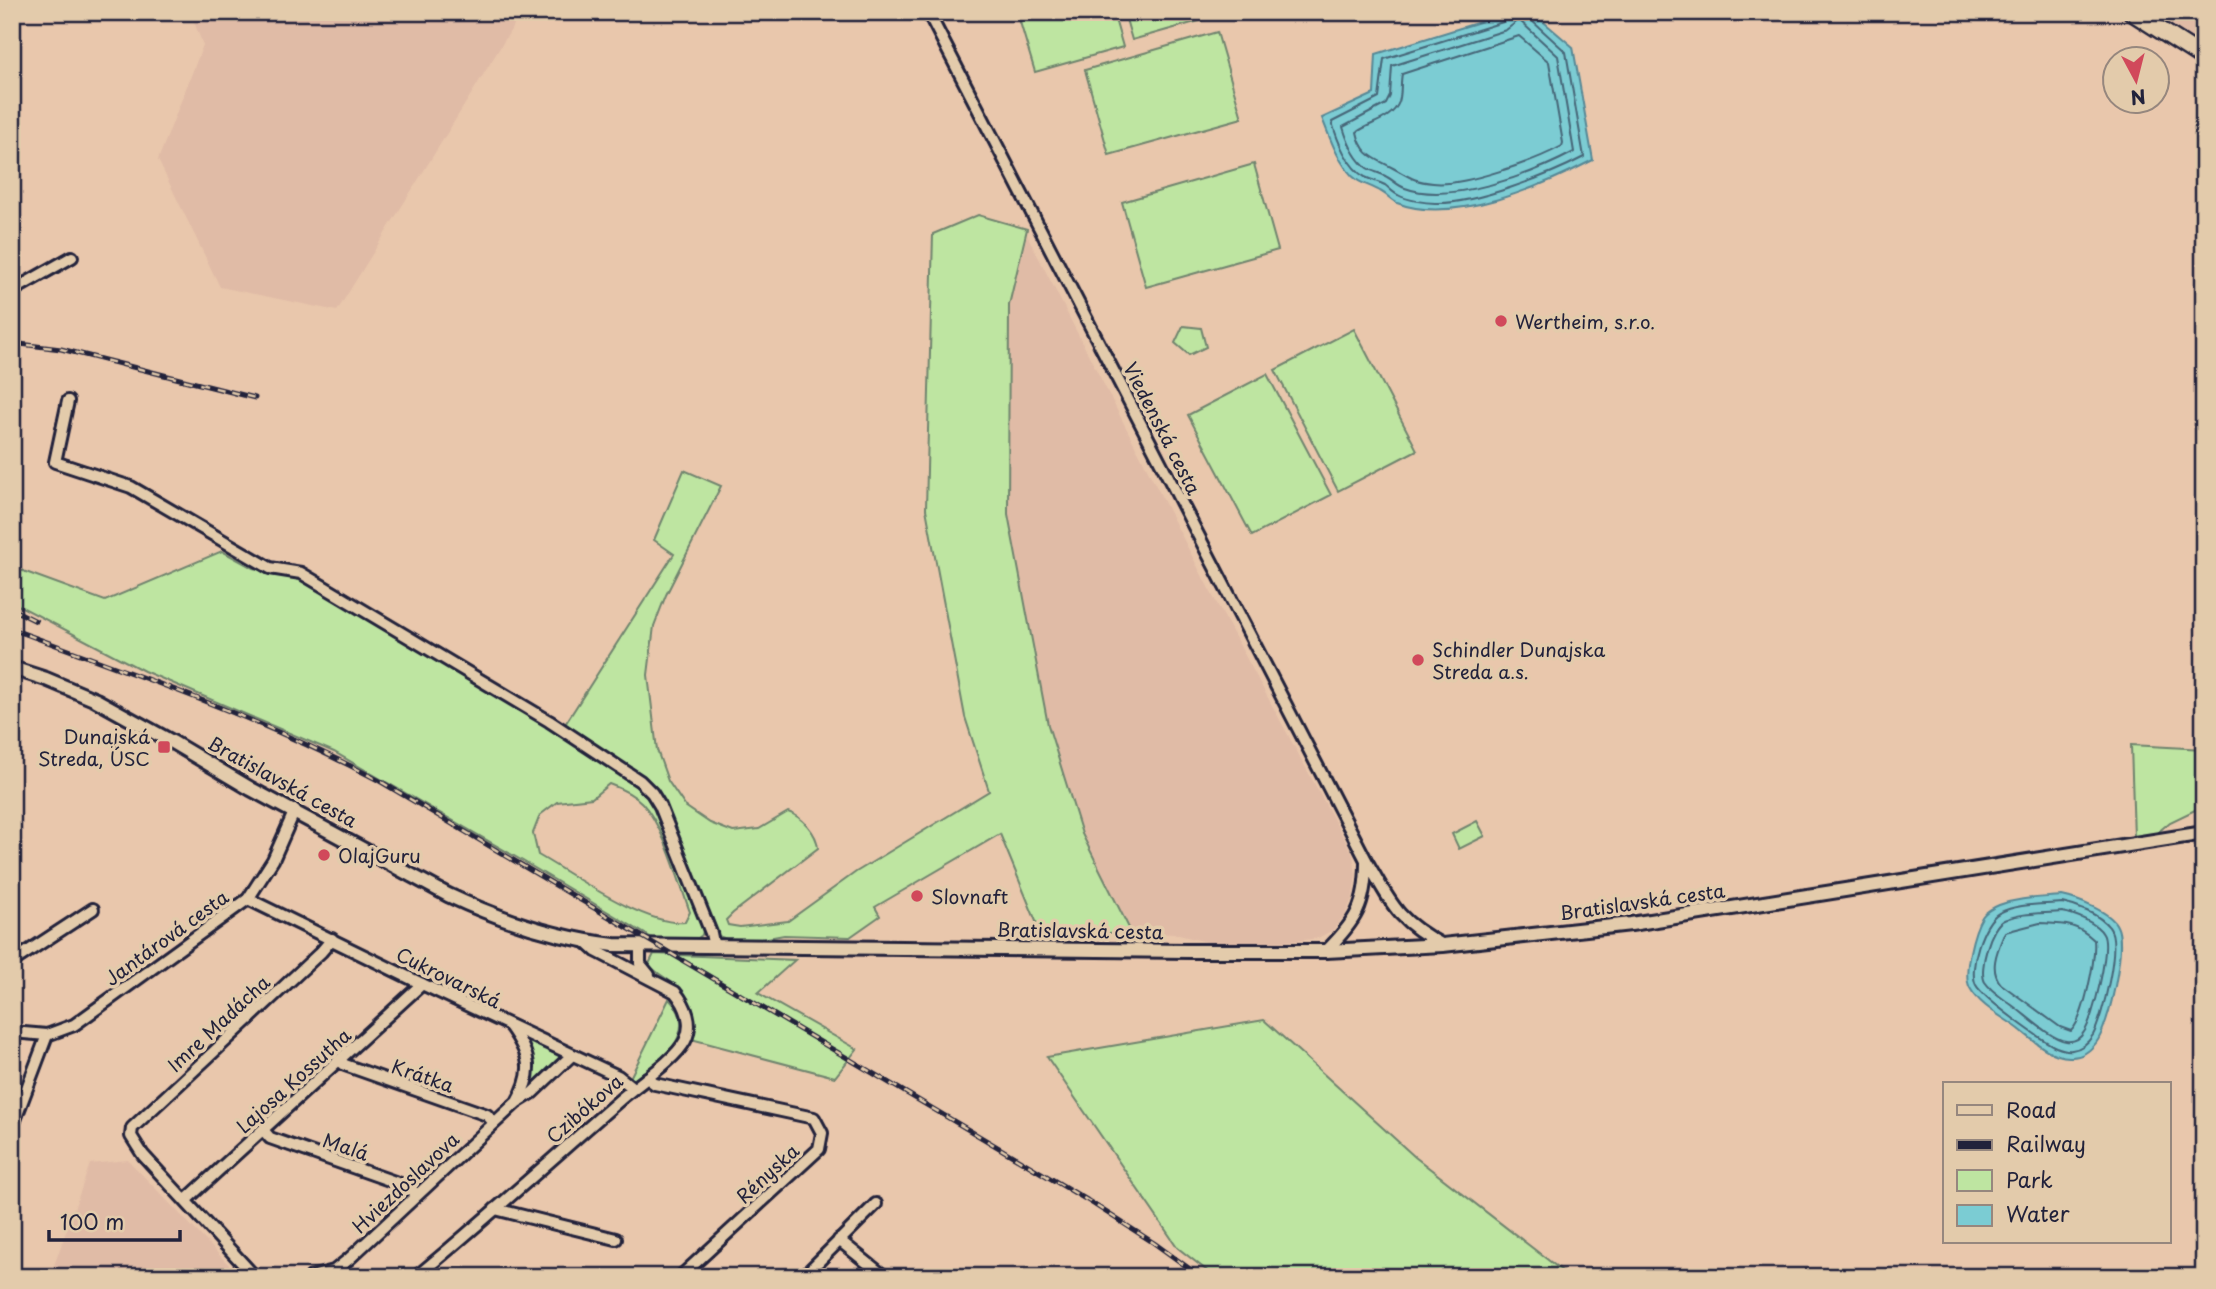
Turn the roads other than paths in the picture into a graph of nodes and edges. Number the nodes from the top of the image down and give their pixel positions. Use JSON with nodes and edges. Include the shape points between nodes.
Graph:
{"nodes":[{"id":1,"x":928,"y":12,"type":"edge"},
{"id":2,"x":2132,"y":12,"type":"edge"},
{"id":3,"x":2204,"y":58,"type":"edge"},
{"id":4,"x":72,"y":257,"type":"dead end"},
{"id":5,"x":12,"y":291,"type":"edge"},
{"id":6,"x":68,"y":401,"type":"dead end"},
{"id":7,"x":12,"y":668,"type":"edge"},
{"id":8,"x":295,"y":810,"type":"junction"},
{"id":9,"x":2204,"y":833,"type":"edge"},
{"id":10,"x":1366,"y":860,"type":"junction"},
{"id":11,"x":248,"y":899,"type":"junction"},
{"id":12,"x":93,"y":909,"type":"dead end"},
{"id":13,"x":332,"y":939,"type":"junction"},
{"id":14,"x":586,"y":942,"type":"junction"},
{"id":15,"x":1443,"y":944,"type":"junction"},
{"id":16,"x":640,"y":946,"type":"junction"},
{"id":17,"x":714,"y":947,"type":"junction"},
{"id":18,"x":1326,"y":951,"type":"junction"},
{"id":19,"x":12,"y":962,"type":"edge"},
{"id":20,"x":651,"y":978,"type":"junction"},
{"id":21,"x":422,"y":984,"type":"junction"},
{"id":22,"x":508,"y":1024,"type":"junction"},
{"id":23,"x":12,"y":1032,"type":"edge"},
{"id":24,"x":47,"y":1035,"type":"junction"},
{"id":25,"x":572,"y":1055,"type":"junction"},
{"id":26,"x":340,"y":1061,"type":"junction"},
{"id":27,"x":647,"y":1078,"type":"junction"},
{"id":28,"x":634,"y":1087,"type":"junction"},
{"id":29,"x":517,"y":1102,"type":"junction"},
{"id":30,"x":494,"y":1123,"type":"junction"},
{"id":31,"x":12,"y":1128,"type":"edge"},
{"id":32,"x":264,"y":1131,"type":"junction"},
{"id":33,"x":417,"y":1195,"type":"junction"},
{"id":34,"x":186,"y":1200,"type":"junction"},
{"id":35,"x":876,"y":1204,"type":"dead end"},
{"id":36,"x":495,"y":1209,"type":"junction"},
{"id":37,"x":616,"y":1239,"type":"dead end"},
{"id":38,"x":839,"y":1240,"type":"junction"},
{"id":39,"x":255,"y":1277,"type":"edge"},
{"id":40,"x":311,"y":1277,"type":"edge"},
{"id":41,"x":416,"y":1277,"type":"edge"},
{"id":42,"x":680,"y":1277,"type":"edge"},
{"id":43,"x":803,"y":1277,"type":"edge"},
{"id":44,"x":885,"y":1277,"type":"edge"}],
"edges":[{"from":1,"to":10,"type":"street","name":"Viedenská cesta"},
{"from":2,"to":3,"type":"main road"},
{"from":4,"to":5,"type":"street"},
{"from":6,"to":17,"type":"street","via":[[55,462],[131,487],[270,568],[311,578],[640,781],[665,818]]},
{"from":7,"to":8,"type":"street","name":"Bratislavská cesta","via":[[96,700]]},
{"from":8,"to":11,"type":"street","name":"Jantárová cesta","via":[[273,860]]},
{"from":8,"to":14,"type":"street","name":"Bratislavská cesta","via":[[469,905]]},
{"from":9,"to":15,"type":"street","name":"Bratislavská cesta","via":[[1631,924]]},
{"from":10,"to":15,"type":"street","name":"Viedenská cesta","via":[[1402,918]]},
{"from":10,"to":18,"type":"street","via":[[1359,911]]},
{"from":11,"to":13,"type":"street","name":"Cukrovarská"},
{"from":11,"to":24,"type":"street","name":"Jantárová cesta","via":[[74,1025]]},
{"from":12,"to":19,"type":"street"},
{"from":13,"to":21,"type":"street","name":"Cukrovarská"},
{"from":13,"to":34,"type":"street","name":"Imre Madácha","via":[[132,1128],[131,1136],[143,1155]]},
{"from":14,"to":16,"type":"street","name":"Bratislavská cesta"},
{"from":14,"to":20,"type":"street"},
{"from":15,"to":18,"type":"street","name":"Bratislavská cesta"},
{"from":16,"to":17,"type":"street","name":"Bratislavská cesta"},
{"from":16,"to":20,"type":"street","via":[[640,964]]},
{"from":17,"to":18,"type":"street","name":"Bratislavská cesta"},
{"from":20,"to":27,"type":"street","name":"Czibókova","via":[[681,999],[689,1029],[685,1041]]},
{"from":21,"to":22,"type":"street","name":"Cukrovarská"},
{"from":21,"to":26,"type":"street","name":"Lajosa Kossutha"},
{"from":22,"to":25,"type":"street","name":"Cukrovarská"},
{"from":22,"to":29,"type":"street","name":"Hviezdoslavova","via":[[528,1061],[527,1086]]},
{"from":23,"to":24,"type":"street","name":"Jantárová cesta"},
{"from":24,"to":31,"type":"street"},
{"from":25,"to":28,"type":"street","name":"Cukrovarská"},
{"from":25,"to":29,"type":"street","name":"Hviezdoslavova"},
{"from":26,"to":30,"type":"street","name":"Krátka","via":[[487,1115]]},
{"from":26,"to":32,"type":"street","name":"Lajosa Kossutha"},
{"from":27,"to":28,"type":"street","name":"Czibókova"},
{"from":27,"to":42,"type":"street","name":"Rényska","via":[[655,1084],[814,1118],[822,1133],[819,1149]]},
{"from":28,"to":36,"type":"street","name":"Czibókova"},
{"from":29,"to":30,"type":"street","name":"Hviezdoslavova"},
{"from":30,"to":33,"type":"street","name":"Hviezdoslavova"},
{"from":32,"to":33,"type":"street","name":"Malá","via":[[270,1138],[409,1187]]},
{"from":32,"to":34,"type":"street","name":"Lajosa Kossutha"},
{"from":33,"to":40,"type":"street","name":"Hviezdoslavova","via":[[334,1271]]},
{"from":34,"to":39,"type":"street"},
{"from":35,"to":38,"type":"street"},
{"from":36,"to":37,"type":"street"},
{"from":36,"to":41,"type":"street","name":"Czibókova"},
{"from":38,"to":43,"type":"street"},
{"from":38,"to":44,"type":"street"}]}
